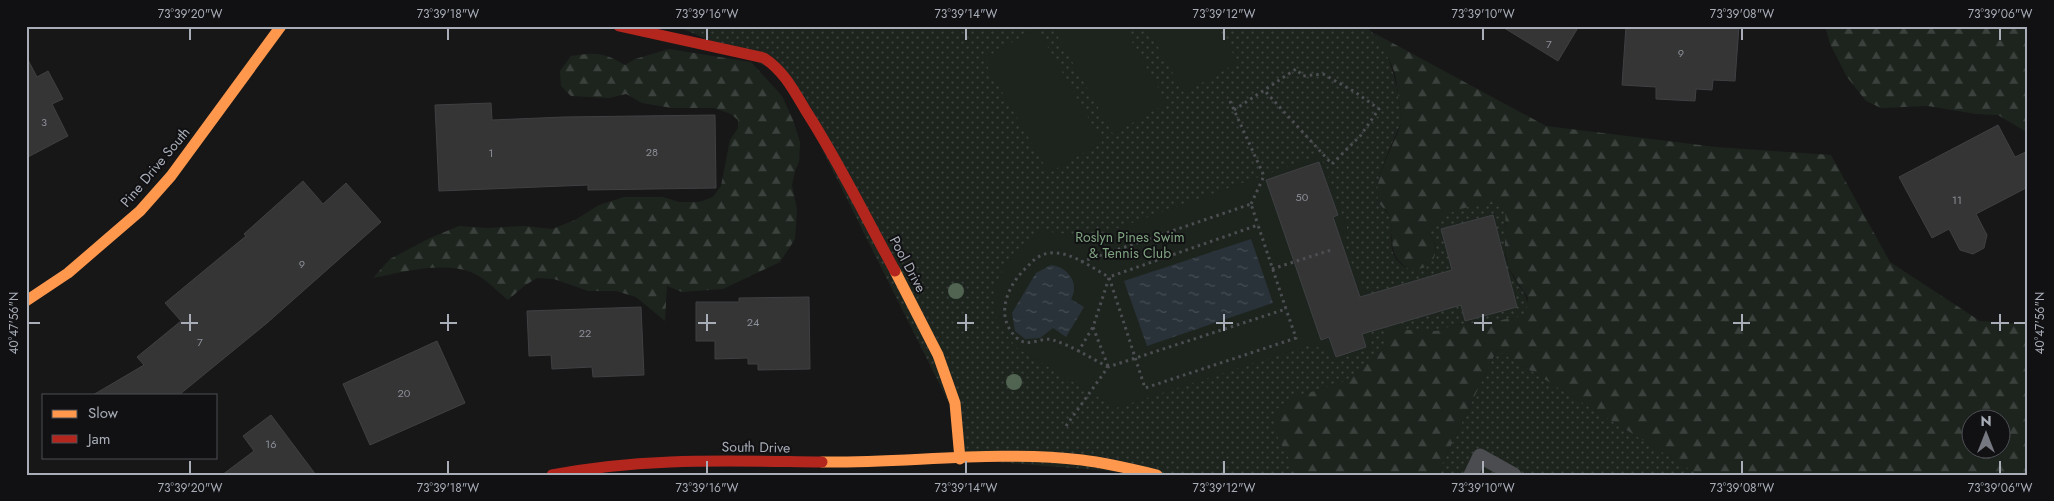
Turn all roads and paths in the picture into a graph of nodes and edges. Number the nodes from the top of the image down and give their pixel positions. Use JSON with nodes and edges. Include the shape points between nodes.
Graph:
{"nodes":[{"id":1,"x":281,"y":26,"type":"edge"},
{"id":2,"x":619,"y":26,"type":"edge"},
{"id":3,"x":1264,"y":90,"type":"junction"},
{"id":4,"x":1230,"y":101,"type":"dead end"},
{"id":5,"x":1234,"y":110,"type":"junction"},
{"id":6,"x":1252,"y":204,"type":"junction"},
{"id":7,"x":1258,"y":225,"type":"junction"},
{"id":8,"x":1331,"y":250,"type":"dead end"},
{"id":9,"x":1081,"y":262,"type":"junction"},
{"id":10,"x":1272,"y":268,"type":"junction"},
{"id":11,"x":1109,"y":277,"type":"junction"},
{"id":12,"x":26,"y":301,"type":"edge"},
{"id":13,"x":1286,"y":309,"type":"junction"},
{"id":14,"x":1093,"y":327,"type":"junction"},
{"id":15,"x":1078,"y":352,"type":"junction"},
{"id":16,"x":1136,"y":357,"type":"junction"},
{"id":17,"x":1108,"y":366,"type":"junction"},
{"id":18,"x":1045,"y":457,"type":"junction"},
{"id":19,"x":960,"y":459,"type":"junction"},
{"id":20,"x":552,"y":475,"type":"edge"},
{"id":21,"x":1157,"y":475,"type":"edge"},
{"id":22,"x":1471,"y":475,"type":"edge"},
{"id":23,"x":1514,"y":475,"type":"edge"}],
"edges":[{"from":1,"to":12,"type":"street","name":"Pine Drive South","via":[[171,176],[140,211],[68,274]]},
{"from":2,"to":19,"type":"street","name":"Pool Drive","via":[[764,58],[784,75],[821,134],[938,355],[955,403]]},
{"from":3,"to":3,"type":"path","via":[[1332,164],[1361,135],[1378,109],[1323,74],[1303,76],[1296,69]]},
{"from":3,"to":5,"type":"path"},
{"from":4,"to":5,"type":"path"},
{"from":5,"to":6,"type":"path","via":[[1264,176]]},
{"from":6,"to":7,"type":"path"},
{"from":6,"to":9,"type":"path"},
{"from":7,"to":10,"type":"path"},
{"from":7,"to":11,"type":"path"},
{"from":8,"to":10,"type":"path"},
{"from":9,"to":11,"type":"path"},
{"from":9,"to":15,"type":"path","via":[[1072,256],[1051,253],[1037,257],[1015,277],[1004,308],[1005,319],[1017,339],[1025,343],[1051,339]]},
{"from":10,"to":13,"type":"path"},
{"from":11,"to":14,"type":"path"},
{"from":11,"to":16,"type":"path"},
{"from":13,"to":16,"type":"path"},
{"from":13,"to":16,"type":"path","via":[[1296,338],[1145,388]]},
{"from":14,"to":15,"type":"path"},
{"from":14,"to":17,"type":"path"},
{"from":15,"to":17,"type":"path"},
{"from":16,"to":17,"type":"path"},
{"from":17,"to":18,"type":"path"},
{"from":18,"to":19,"type":"street"},
{"from":18,"to":21,"type":"street","via":[[1101,462]]},
{"from":19,"to":20,"type":"street","name":"South Drive","via":[[638,462]]},
{"from":22,"to":23,"type":"lane","via":[[1480,456]]}]}
